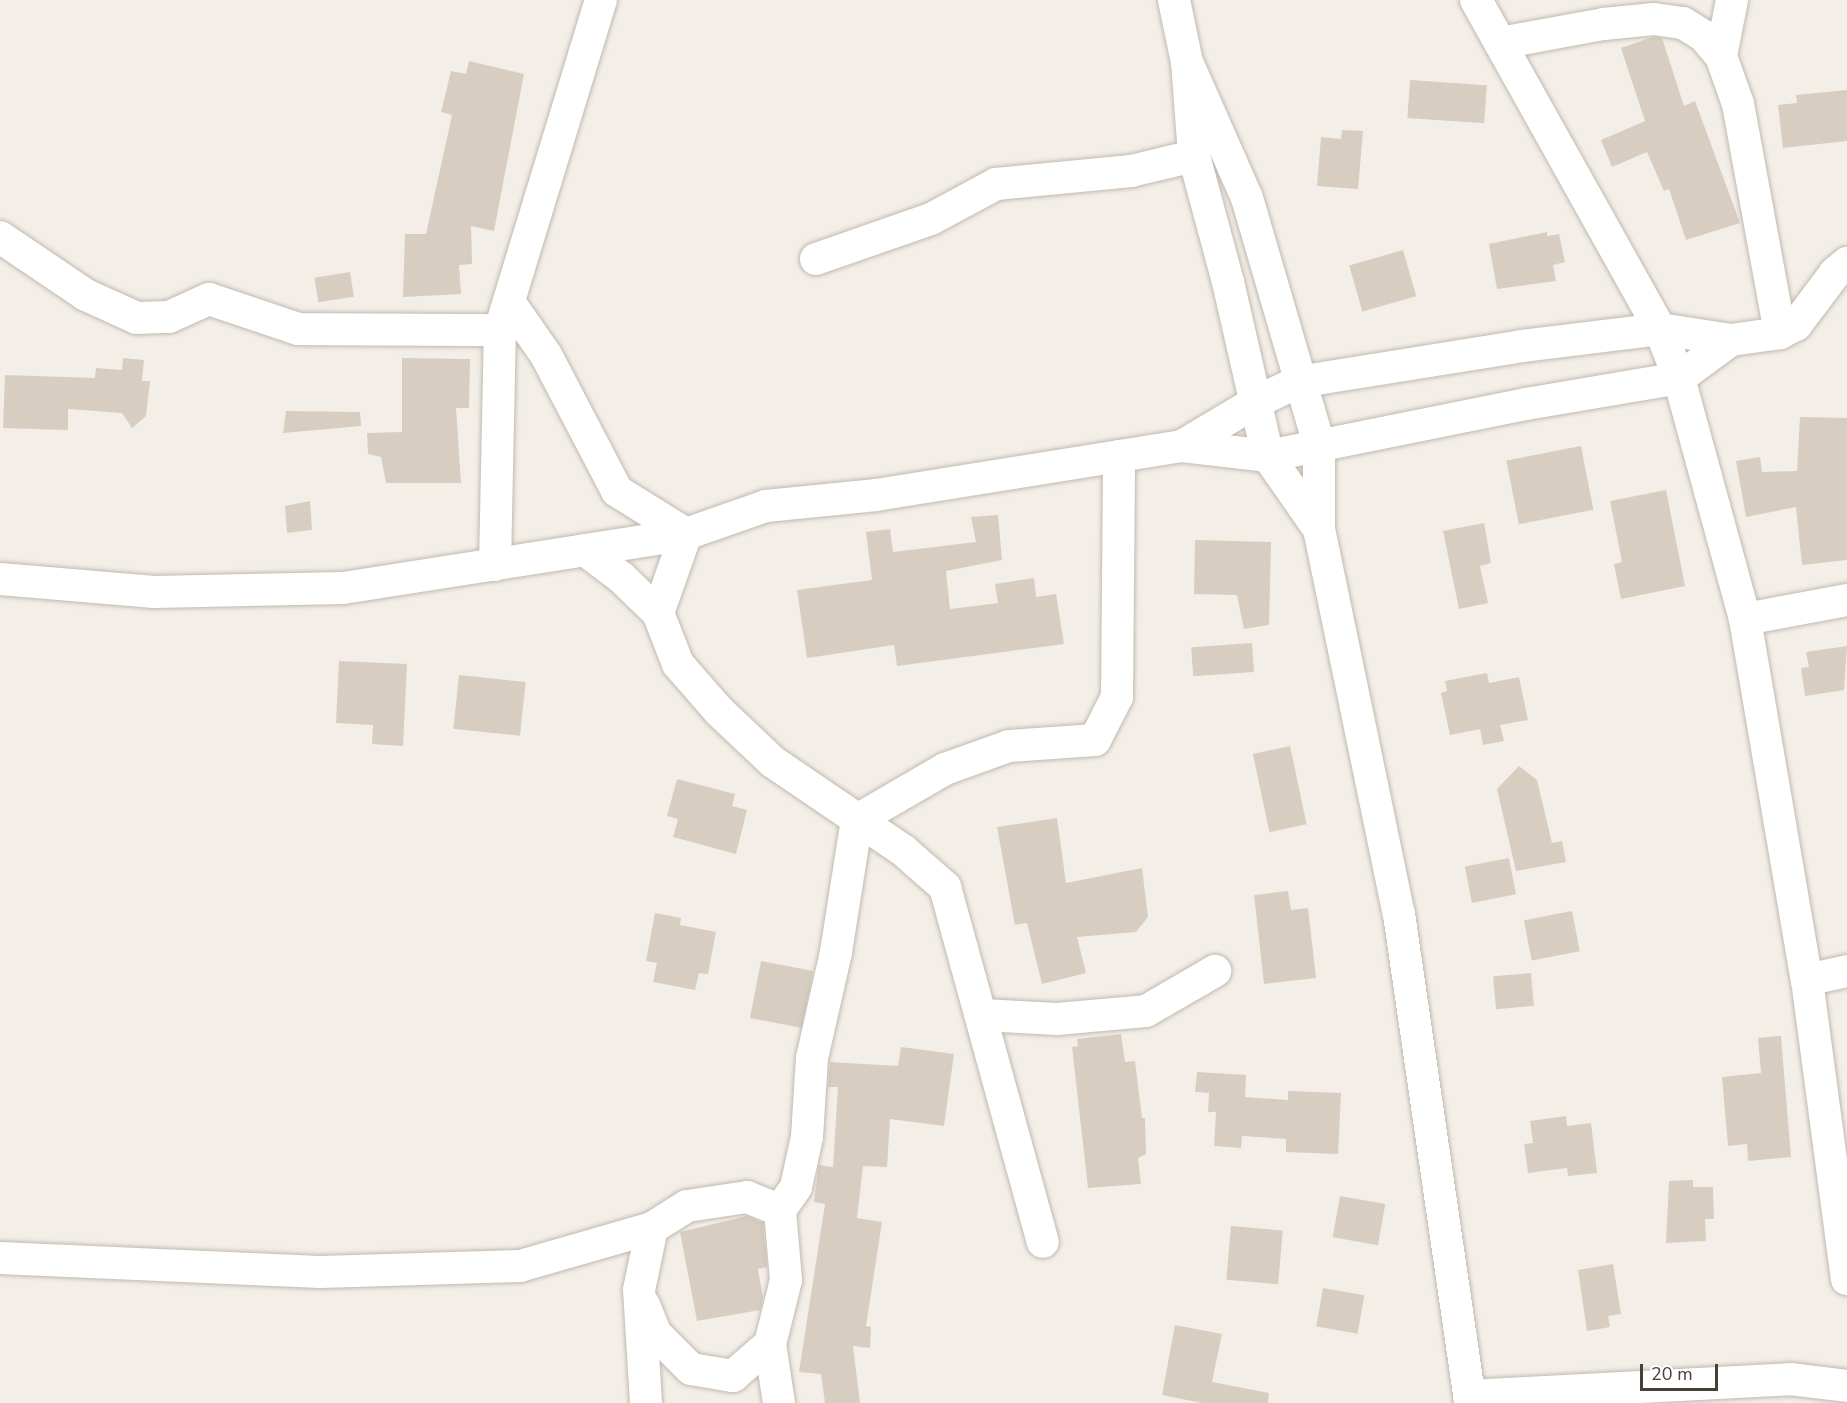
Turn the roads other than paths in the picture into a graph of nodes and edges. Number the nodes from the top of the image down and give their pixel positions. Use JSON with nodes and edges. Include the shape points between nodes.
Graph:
{"nodes":[{"id":1,"x":601,"y":0,"type":"edge"},
{"id":2,"x":1174,"y":0,"type":"edge"},
{"id":3,"x":1476,"y":0,"type":"edge"},
{"id":4,"x":1732,"y":0,"type":"edge"},
{"id":5,"x":1603,"y":12,"type":"edge"},
{"id":6,"x":1500,"y":44,"type":"junction"},
{"id":7,"x":1721,"y":56,"type":"junction"},
{"id":8,"x":1188,"y":62,"type":"junction"},
{"id":9,"x":1194,"y":156,"type":"junction"},
{"id":10,"x":0,"y":237,"type":"edge"},
{"id":11,"x":816,"y":258,"type":"dead end"},
{"id":12,"x":1847,"y":263,"type":"edge"},
{"id":13,"x":505,"y":316,"type":"junction"},
{"id":14,"x":1660,"y":329,"type":"junction"},
{"id":15,"x":1780,"y":333,"type":"junction"},
{"id":16,"x":1731,"y":340,"type":"junction"},
{"id":17,"x":1679,"y":378,"type":"junction"},
{"id":18,"x":1298,"y":382,"type":"junction"},
{"id":19,"x":1254,"y":403,"type":"junction"},
{"id":20,"x":1319,"y":445,"type":"junction"},
{"id":21,"x":1182,"y":446,"type":"junction"},
{"id":22,"x":1119,"y":456,"type":"junction"},
{"id":23,"x":1268,"y":456,"type":"junction"},
{"id":24,"x":1319,"y":529,"type":"junction"},
{"id":25,"x":686,"y":534,"type":"junction"},
{"id":26,"x":585,"y":550,"type":"junction"},
{"id":27,"x":495,"y":565,"type":"junction"},
{"id":28,"x":0,"y":579,"type":"edge"},
{"id":29,"x":1847,"y":600,"type":"edge"},
{"id":30,"x":658,"y":613,"type":"junction"},
{"id":31,"x":1745,"y":619,"type":"junction"},
{"id":32,"x":856,"y":820,"type":"junction"},
{"id":33,"x":1215,"y":971,"type":"dead end"},
{"id":34,"x":1847,"y":971,"type":"edge"},
{"id":35,"x":1807,"y":980,"type":"junction"},
{"id":36,"x":983,"y":1015,"type":"junction"},
{"id":37,"x":780,"y":1210,"type":"junction"},
{"id":38,"x":652,"y":1228,"type":"junction"},
{"id":39,"x":1043,"y":1242,"type":"dead end"},
{"id":40,"x":0,"y":1258,"type":"edge"},
{"id":41,"x":1847,"y":1279,"type":"edge"},
{"id":42,"x":639,"y":1290,"type":"junction"},
{"id":43,"x":770,"y":1344,"type":"junction"},
{"id":44,"x":1847,"y":1386,"type":"edge"},
{"id":45,"x":1469,"y":1399,"type":"edge"},
{"id":46,"x":646,"y":1403,"type":"edge"},
{"id":47,"x":779,"y":1403,"type":"edge"}],
"edges":[{"from":1,"to":13,"type":"street"},
{"from":2,"to":8,"type":"street"},
{"from":3,"to":6,"type":"street"},
{"from":4,"to":7,"type":"street"},
{"from":5,"to":6,"type":"street"},
{"from":5,"to":7,"type":"street","via":[[1683,23],[1704,36]]},
{"from":6,"to":14,"type":"street"},
{"from":7,"to":15,"type":"street","via":[[1738,104]]},
{"from":8,"to":9,"type":"street"},
{"from":8,"to":18,"type":"street","via":[[1247,198]]},
{"from":9,"to":11,"type":"street","via":[[1131,171],[996,184],[931,219]]},
{"from":9,"to":19,"type":"street","via":[[1228,282]]},
{"from":10,"to":13,"type":"street","via":[[86,295],[137,318],[169,317],[209,299],[298,329]]},
{"from":12,"to":15,"type":"street","via":[[1796,325]]},
{"from":13,"to":25,"type":"street","via":[[546,355],[618,491]]},
{"from":13,"to":27,"type":"street"},
{"from":14,"to":16,"type":"street"},
{"from":14,"to":17,"type":"street"},
{"from":14,"to":18,"type":"street"},
{"from":15,"to":16,"type":"street"},
{"from":16,"to":17,"type":"street"},
{"from":17,"to":20,"type":"street"},
{"from":17,"to":31,"type":"street"},
{"from":18,"to":19,"type":"street"},
{"from":18,"to":20,"type":"street"},
{"from":19,"to":21,"type":"street"},
{"from":19,"to":23,"type":"street"},
{"from":20,"to":23,"type":"street"},
{"from":20,"to":24,"type":"street"},
{"from":21,"to":22,"type":"street"},
{"from":21,"to":23,"type":"street"},
{"from":22,"to":25,"type":"street","via":[[876,495],[766,506]]},
{"from":22,"to":32,"type":"street","via":[[1117,698],[1095,740],[1009,746],[945,769]]},
{"from":23,"to":24,"type":"street"},
{"from":24,"to":45,"type":"street","via":[[1399,914]]},
{"from":25,"to":26,"type":"street"},
{"from":25,"to":30,"type":"street"},
{"from":26,"to":27,"type":"street"},
{"from":26,"to":30,"type":"street"},
{"from":27,"to":28,"type":"street","via":[[343,588],[154,592]]},
{"from":29,"to":31,"type":"street"},
{"from":30,"to":32,"type":"street","via":[[678,664],[719,711],[773,762]]},
{"from":31,"to":35,"type":"street"},
{"from":32,"to":36,"type":"street","via":[[904,851],[945,887]]},
{"from":32,"to":37,"type":"street","via":[[836,952],[812,1058],[807,1137],[796,1187]]},
{"from":33,"to":36,"type":"street","via":[[1146,1011],[1057,1019]]},
{"from":34,"to":35,"type":"street"},
{"from":35,"to":41,"type":"street"},
{"from":36,"to":39,"type":"street"},
{"from":37,"to":38,"type":"street","via":[[747,1197],[687,1206]]},
{"from":37,"to":43,"type":"street","via":[[786,1280]]},
{"from":38,"to":40,"type":"street","via":[[520,1266],[320,1272]]},
{"from":38,"to":42,"type":"street"},
{"from":42,"to":43,"type":"street","via":[[656,1334],[691,1369],[733,1376]]},
{"from":42,"to":46,"type":"street"},
{"from":43,"to":47,"type":"street"},
{"from":44,"to":45,"type":"street","via":[[1790,1379]]}]}
